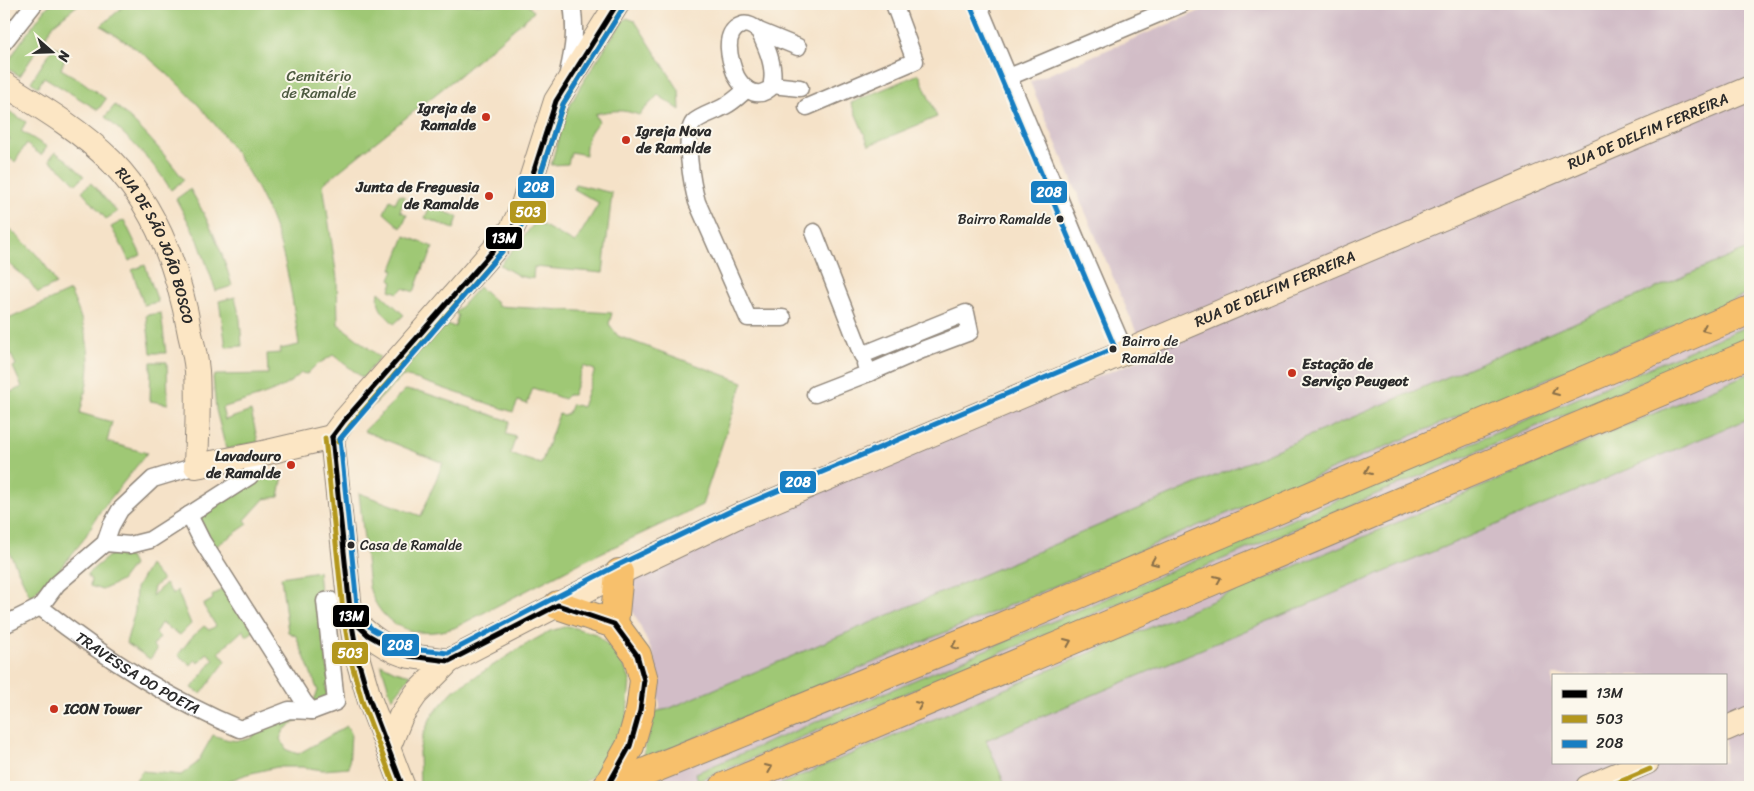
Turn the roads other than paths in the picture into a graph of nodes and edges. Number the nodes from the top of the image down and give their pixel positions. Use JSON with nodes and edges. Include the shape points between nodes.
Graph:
{"nodes":[{"id":1,"x":34,"y":4,"type":"edge"},
{"id":2,"x":572,"y":4,"type":"edge"},
{"id":3,"x":894,"y":4,"type":"edge"},
{"id":4,"x":978,"y":4,"type":"edge"},
{"id":5,"x":1182,"y":4,"type":"edge"},
{"id":6,"x":614,"y":5,"type":"edge"},
{"id":7,"x":759,"y":31,"type":"junction"},
{"id":8,"x":4,"y":42,"type":"edge"},
{"id":9,"x":798,"y":47,"type":"dead end"},
{"id":10,"x":1009,"y":77,"type":"junction"},
{"id":11,"x":4,"y":84,"type":"edge"},
{"id":12,"x":565,"y":84,"type":"junction"},
{"id":13,"x":772,"y":85,"type":"junction"},
{"id":14,"x":800,"y":88,"type":"dead end"},
{"id":15,"x":1750,"y":88,"type":"edge"},
{"id":16,"x":747,"y":90,"type":"junction"},
{"id":17,"x":807,"y":107,"type":"dead end"},
{"id":18,"x":814,"y":232,"type":"dead end"},
{"id":19,"x":1750,"y":310,"type":"edge"},
{"id":20,"x":783,"y":318,"type":"dead end"},
{"id":21,"x":915,"y":332,"type":"junction"},
{"id":22,"x":922,"y":350,"type":"junction"},
{"id":23,"x":1125,"y":352,"type":"junction"},
{"id":24,"x":1750,"y":354,"type":"edge"},
{"id":25,"x":862,"y":355,"type":"junction"},
{"id":26,"x":869,"y":373,"type":"junction"},
{"id":27,"x":815,"y":394,"type":"dead end"},
{"id":28,"x":332,"y":437,"type":"junction"},
{"id":29,"x":259,"y":454,"type":"junction"},
{"id":30,"x":196,"y":466,"type":"junction"},
{"id":31,"x":189,"y":515,"type":"junction"},
{"id":32,"x":105,"y":543,"type":"junction"},
{"id":33,"x":619,"y":573,"type":"junction"},
{"id":34,"x":330,"y":600,"type":"dead end"},
{"id":35,"x":558,"y":605,"type":"junction"},
{"id":36,"x":40,"y":607,"type":"junction"},
{"id":37,"x":351,"y":619,"type":"junction"},
{"id":38,"x":4,"y":624,"type":"edge"},
{"id":39,"x":614,"y":624,"type":"junction"},
{"id":40,"x":449,"y":661,"type":"junction"},
{"id":41,"x":835,"y":696,"type":"junction"},
{"id":42,"x":312,"y":711,"type":"junction"},
{"id":43,"x":1750,"y":718,"type":"edge"},
{"id":44,"x":1726,"y":729,"type":"edge"},
{"id":45,"x":388,"y":748,"type":"junction"},
{"id":46,"x":1642,"y":764,"type":"edge"},
{"id":47,"x":403,"y":787,"type":"edge"},
{"id":48,"x":608,"y":787,"type":"edge"},
{"id":49,"x":646,"y":787,"type":"edge"},
{"id":50,"x":724,"y":787,"type":"edge"},
{"id":51,"x":1588,"y":787,"type":"edge"}],
"edges":[{"from":1,"to":8,"type":"street"},
{"from":2,"to":12,"type":"street","via":[[574,47]]},
{"from":3,"to":17,"type":"street","via":[[915,60]]},
{"from":4,"to":10,"type":"street"},
{"from":5,"to":10,"type":"street"},
{"from":6,"to":12,"type":"street"},
{"from":7,"to":9,"type":"street"},
{"from":7,"to":13,"type":"street","via":[[772,66]]},
{"from":7,"to":16,"type":"street","via":[[744,24],[729,37],[736,76]]},
{"from":10,"to":23,"type":"street"},
{"from":11,"to":30,"type":"street","name":"RUA DE SÃO JOÃO BOSCO","via":[[70,126],[111,161],[152,217],[176,271],[197,369]]},
{"from":12,"to":28,"type":"street","via":[[549,119],[522,208],[512,229]]},
{"from":13,"to":14,"type":"street"},
{"from":13,"to":16,"type":"street","via":[[759,94]]},
{"from":15,"to":23,"type":"street","name":"RUA DE DELFIM FERREIRA"},
{"from":16,"to":20,"type":"street","via":[[727,105],[694,122],[689,132],[693,187],[748,318]]},
{"from":18,"to":25,"type":"street"},
{"from":19,"to":41,"type":"highway","one_way":true},
{"from":21,"to":22,"type":"street"},
{"from":21,"to":22,"type":"street","via":[[966,313],[970,332]]},
{"from":21,"to":25,"type":"street"},
{"from":22,"to":26,"type":"street"},
{"from":23,"to":33,"type":"street","name":"RUA DE DELFIM FERREIRA","via":[[740,515]]},
{"from":50,"to":24,"type":"highway","one_way":true},
{"from":25,"to":26,"type":"street"},
{"from":26,"to":27,"type":"street"},
{"from":28,"to":29,"type":"street"},
{"from":28,"to":37,"type":"street"},
{"from":29,"to":30,"type":"street"},
{"from":29,"to":31,"type":"street","via":[[250,476]]},
{"from":30,"to":32,"type":"street","via":[[153,479],[120,510]]},
{"from":31,"to":32,"type":"street","via":[[150,540],[130,546]]},
{"from":31,"to":42,"type":"street","via":[[250,618]]},
{"from":32,"to":36,"type":"street","via":[[56,584]]},
{"from":33,"to":35,"type":"street","name":"RUA DE DELFIM FERREIRA"},
{"from":33,"to":39,"type":"highway"},
{"from":34,"to":42,"type":"street","via":[[325,601],[336,702]]},
{"from":35,"to":39,"type":"highway"},
{"from":35,"to":40,"type":"street","name":"RUA DE DELFIM FERREIRA"},
{"from":36,"to":38,"type":"street"},
{"from":36,"to":42,"type":"street","name":"TRAVESSA DO POETA","via":[[78,637],[154,685],[207,716],[240,729],[289,710]]},
{"from":37,"to":40,"type":"street","via":[[368,635],[398,652]]},
{"from":37,"to":45,"type":"street","via":[[358,660]]},
{"from":39,"to":48,"type":"highway","via":[[637,655],[644,680],[632,740]]},
{"from":40,"to":45,"type":"street","name":"RUA DE DELFIM FERREIRA","via":[[416,694],[400,716]]},
{"from":41,"to":48,"type":"highway"},
{"from":41,"to":49,"type":"highway","via":[[820,714]]},
{"from":43,"to":44,"type":"street"},
{"from":45,"to":47,"type":"street"},
{"from":46,"to":51,"type":"street"}]}
